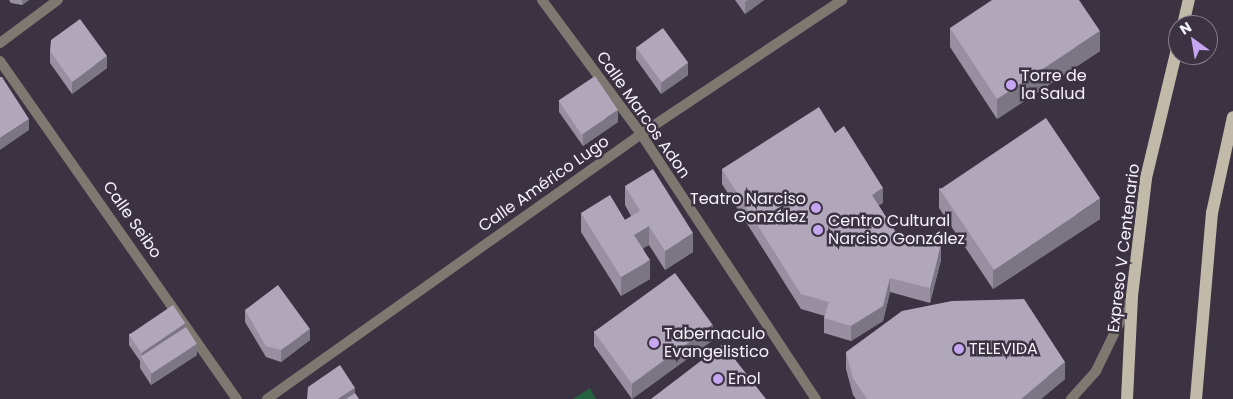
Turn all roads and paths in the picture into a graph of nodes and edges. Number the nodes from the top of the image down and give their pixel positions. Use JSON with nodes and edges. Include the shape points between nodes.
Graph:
{"nodes":[{"id":1,"x":58,"y":0,"type":"edge"},
{"id":2,"x":542,"y":0,"type":"edge"},
{"id":3,"x":842,"y":0,"type":"edge"},
{"id":4,"x":1189,"y":0,"type":"edge"},
{"id":5,"x":1185,"y":15,"type":"edge"},
{"id":6,"x":0,"y":43,"type":"edge"},
{"id":7,"x":0,"y":61,"type":"edge"},
{"id":8,"x":1173,"y":65,"type":"edge"},
{"id":9,"x":1233,"y":117,"type":"edge"},
{"id":10,"x":641,"y":134,"type":"junction"},
{"id":11,"x":1132,"y":296,"type":"junction"},
{"id":12,"x":237,"y":399,"type":"edge"},
{"id":13,"x":267,"y":399,"type":"edge"},
{"id":14,"x":816,"y":399,"type":"edge"},
{"id":15,"x":1071,"y":399,"type":"edge"},
{"id":16,"x":1127,"y":399,"type":"edge"},
{"id":17,"x":1196,"y":399,"type":"edge"}],
"edges":[{"from":1,"to":6,"type":"street"},
{"from":2,"to":10,"type":"street","name":"Calle Marcos Adon"},
{"from":3,"to":10,"type":"street","name":"Calle Américo Lugo"},
{"from":4,"to":5,"type":"main road"},
{"from":7,"to":12,"type":"street","name":"Calle Seibo"},
{"from":8,"to":11,"type":"main road","name":"Expreso V Centenario","via":[[1146,178]]},
{"from":9,"to":17,"type":"main road","via":[[1212,213]]},
{"from":10,"to":13,"type":"street","name":"Calle Américo Lugo"},
{"from":10,"to":14,"type":"street","name":"Calle Marcos Adon"},
{"from":11,"to":15,"type":"street","via":[[1096,371]]},
{"from":11,"to":16,"type":"main road","name":"Expreso V Centenario"}]}
